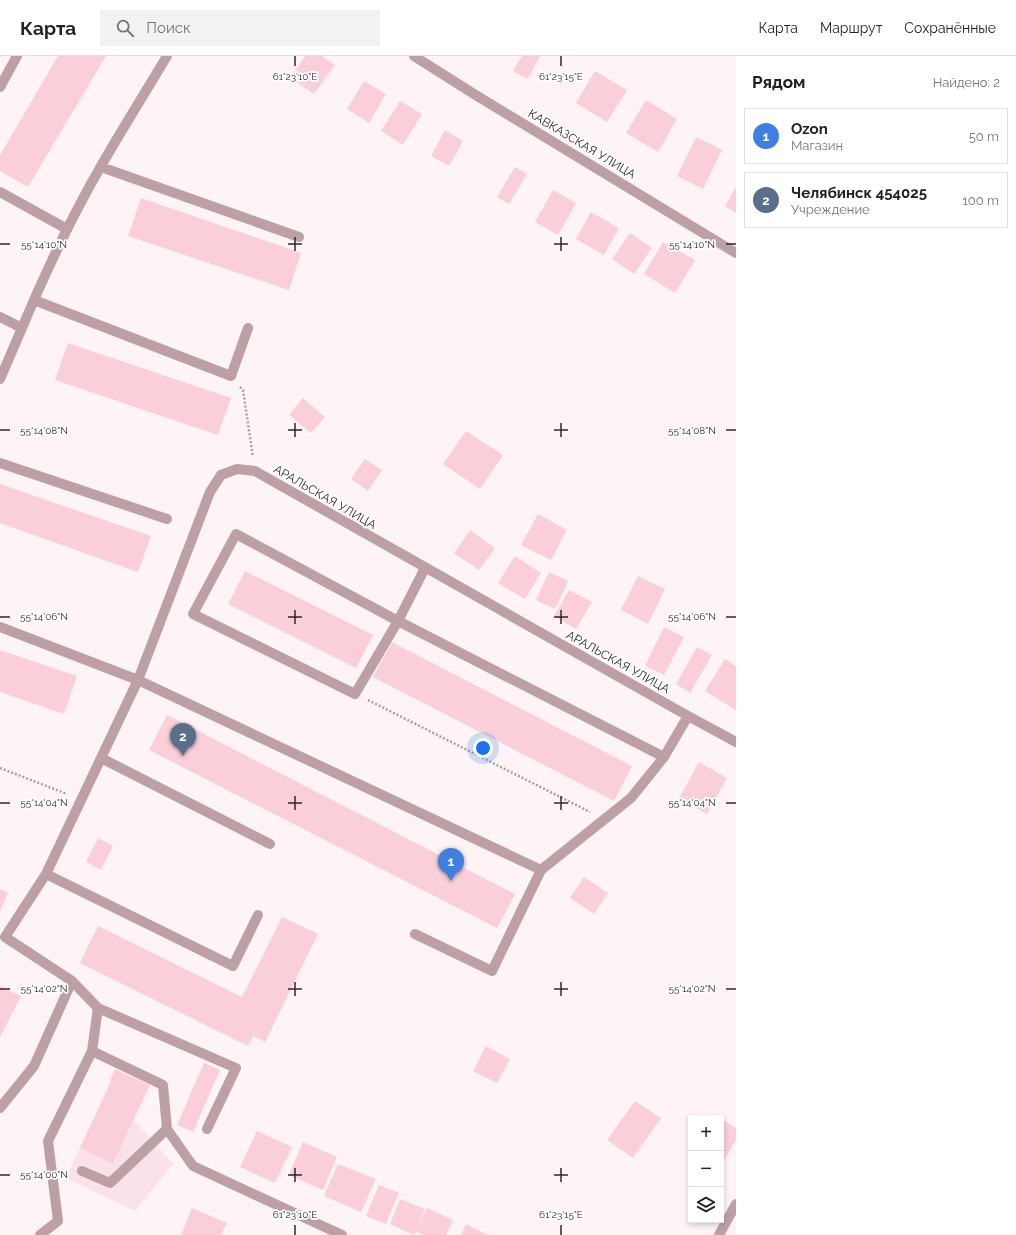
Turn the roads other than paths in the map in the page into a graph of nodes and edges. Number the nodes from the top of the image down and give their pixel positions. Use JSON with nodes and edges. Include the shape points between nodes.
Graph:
{"nodes":[{"id":1,"x":17,"y":56,"type":"edge"},
{"id":2,"x":167,"y":56,"type":"edge"},
{"id":3,"x":414,"y":56,"type":"edge"},
{"id":4,"x":0,"y":87,"type":"edge"},
{"id":5,"x":101,"y":167,"type":"junction"},
{"id":6,"x":0,"y":192,"type":"edge"},
{"id":7,"x":67,"y":229,"type":"junction"},
{"id":8,"x":299,"y":237,"type":"dead end"},
{"id":9,"x":736,"y":253,"type":"edge"},
{"id":10,"x":34,"y":300,"type":"junction"},
{"id":11,"x":0,"y":317,"type":"edge"},
{"id":12,"x":22,"y":328,"type":"junction"},
{"id":13,"x":248,"y":328,"type":"dead end"},
{"id":14,"x":0,"y":379,"type":"edge"},
{"id":15,"x":0,"y":463,"type":"edge"},
{"id":16,"x":167,"y":519,"type":"dead end"},
{"id":17,"x":425,"y":568,"type":"junction"},
{"id":18,"x":398,"y":621,"type":"junction"},
{"id":19,"x":0,"y":627,"type":"edge"},
{"id":20,"x":138,"y":680,"type":"junction"},
{"id":21,"x":688,"y":716,"type":"junction"},
{"id":22,"x":736,"y":742,"type":"edge"},
{"id":23,"x":664,"y":757,"type":"junction"},
{"id":24,"x":101,"y":758,"type":"junction"},
{"id":25,"x":270,"y":844,"type":"dead end"},
{"id":26,"x":541,"y":870,"type":"junction"},
{"id":27,"x":46,"y":874,"type":"junction"},
{"id":28,"x":258,"y":915,"type":"dead end"},
{"id":29,"x":415,"y":934,"type":"dead end"},
{"id":30,"x":2,"y":936,"type":"edge"},
{"id":31,"x":72,"y":981,"type":"junction"},
{"id":32,"x":98,"y":1008,"type":"junction"},
{"id":33,"x":92,"y":1051,"type":"junction"},
{"id":34,"x":0,"y":1108,"type":"edge"},
{"id":35,"x":167,"y":1129,"type":"junction"},
{"id":36,"x":207,"y":1129,"type":"dead end"},
{"id":37,"x":82,"y":1171,"type":"dead end"},
{"id":38,"x":736,"y":1204,"type":"edge"},
{"id":39,"x":40,"y":1235,"type":"edge"},
{"id":40,"x":342,"y":1235,"type":"edge"},
{"id":41,"x":719,"y":1235,"type":"edge"}],
"edges":[{"from":1,"to":4,"type":"street"},
{"from":2,"to":5,"type":"street"},
{"from":3,"to":9,"type":"street","name":"КАВКАЗСКАЯ УЛИЦА"},
{"from":5,"to":7,"type":"street"},
{"from":5,"to":8,"type":"street"},
{"from":6,"to":7,"type":"street"},
{"from":7,"to":10,"type":"street"},
{"from":10,"to":12,"type":"street"},
{"from":10,"to":13,"type":"street","via":[[231,376]]},
{"from":11,"to":12,"type":"street"},
{"from":12,"to":14,"type":"street"},
{"from":15,"to":16,"type":"street"},
{"from":17,"to":18,"type":"street"},
{"from":17,"to":20,"type":"street","name":"АРАЛЬСКАЯ УЛИЦА","via":[[255,472],[237,469],[221,475],[210,492]]},
{"from":17,"to":21,"type":"street","name":"АРАЛЬСКАЯ УЛИЦА"},
{"from":18,"to":18,"type":"street","via":[[236,534],[193,614],[355,694]]},
{"from":18,"to":23,"type":"street"},
{"from":19,"to":20,"type":"street"},
{"from":20,"to":24,"type":"street","name":"АРАЛЬСКАЯ УЛИЦА"},
{"from":20,"to":26,"type":"street"},
{"from":21,"to":22,"type":"street","name":"АРАЛЬСКАЯ УЛИЦА"},
{"from":21,"to":23,"type":"street"},
{"from":23,"to":26,"type":"street","via":[[631,798]]},
{"from":24,"to":25,"type":"street"},
{"from":24,"to":27,"type":"street","name":"АРАЛЬСКАЯ УЛИЦА"},
{"from":26,"to":29,"type":"street","via":[[492,971]]},
{"from":27,"to":28,"type":"street","via":[[233,966]]},
{"from":27,"to":30,"type":"street","name":"АРАЛЬСКАЯ УЛИЦА"},
{"from":30,"to":31,"type":"street"},
{"from":31,"to":32,"type":"street"},
{"from":31,"to":34,"type":"street","via":[[34,1066]]},
{"from":32,"to":33,"type":"street"},
{"from":32,"to":36,"type":"street","via":[[236,1068]]},
{"from":33,"to":35,"type":"street","via":[[163,1085]]},
{"from":33,"to":39,"type":"street","via":[[48,1141],[58,1221]]},
{"from":35,"to":37,"type":"street","via":[[110,1183]]},
{"from":35,"to":40,"type":"street","via":[[193,1166]]},
{"from":38,"to":41,"type":"street"}]}
